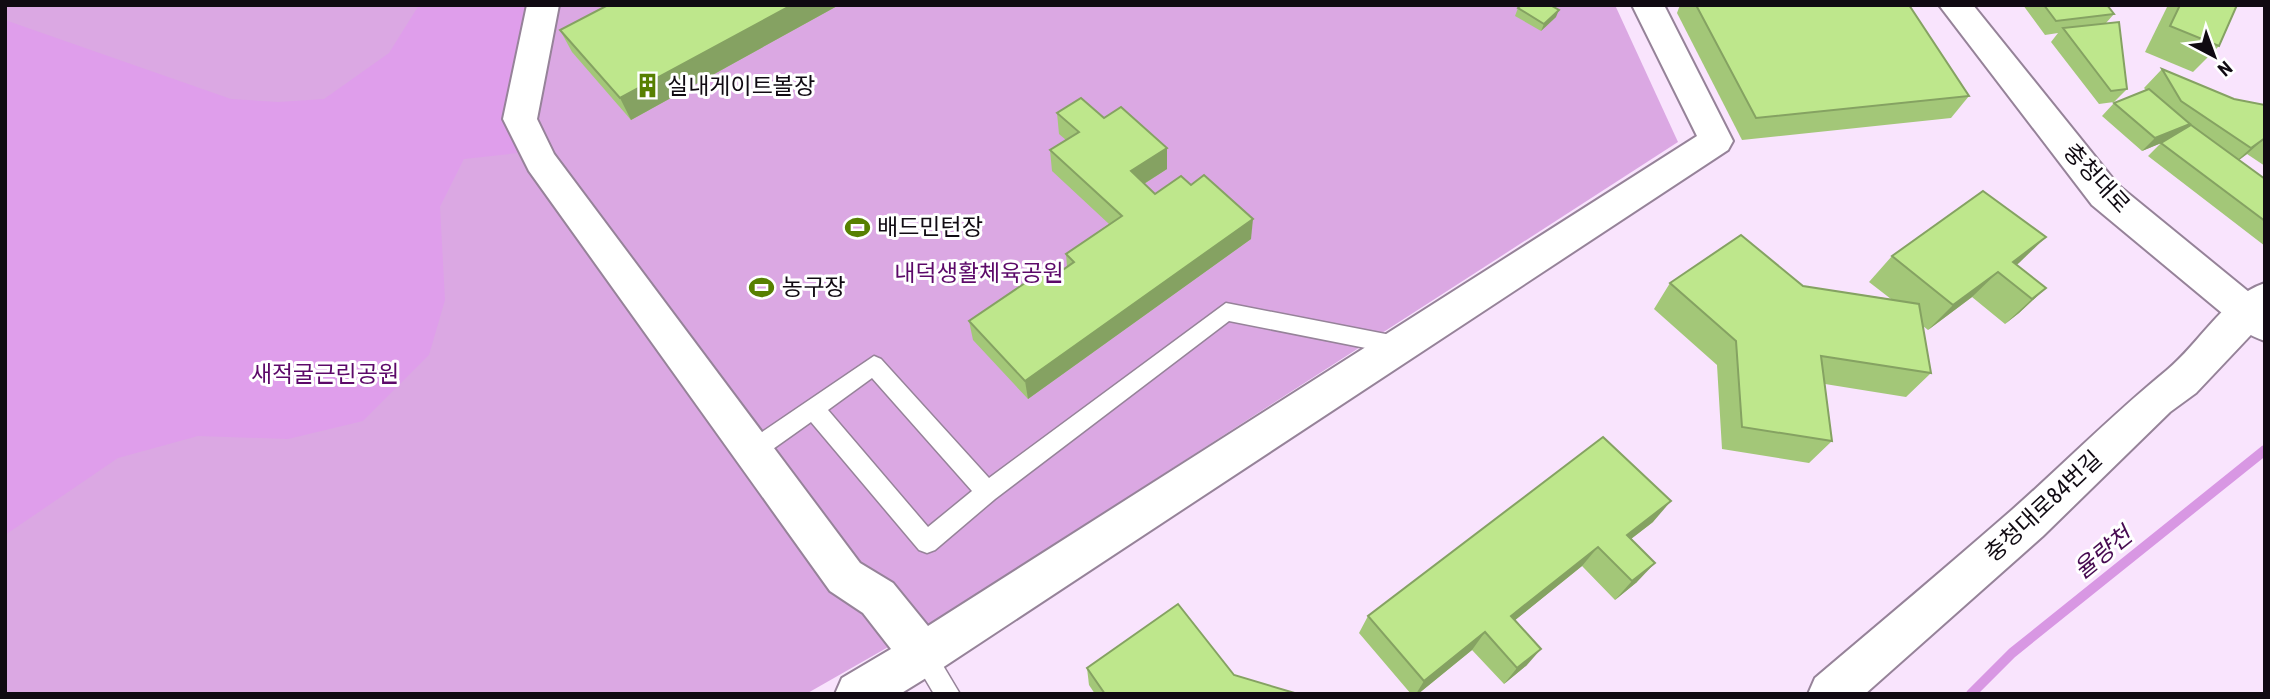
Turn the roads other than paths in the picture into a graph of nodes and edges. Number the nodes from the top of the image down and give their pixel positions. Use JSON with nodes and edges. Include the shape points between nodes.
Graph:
{"nodes":[{"id":1,"x":543,"y":5,"type":"edge"},
{"id":2,"x":1648,"y":5,"type":"edge"},
{"id":3,"x":1955,"y":5,"type":"edge"},
{"id":4,"x":2259,"y":312,"type":"edge"},
{"id":5,"x":1401,"y":345,"type":"junction"},
{"id":6,"x":813,"y":408,"type":"junction"},
{"id":7,"x":751,"y":452,"type":"junction"},
{"id":8,"x":987,"y":492,"type":"junction"},
{"id":9,"x":923,"y":655,"type":"junction"},
{"id":10,"x":858,"y":694,"type":"edge"},
{"id":11,"x":948,"y":694,"type":"edge"},
{"id":12,"x":1831,"y":694,"type":"edge"}],
"edges":[{"from":1,"to":7,"type":"street","via":[[520,119],[541,162]]},
{"from":2,"to":5,"type":"street","via":[[1716,141]]},
{"from":3,"to":4,"type":"street","name":"충청대로","via":[[2105,195]]},
{"from":4,"to":12,"type":"street","name":"충청대로84번길"},
{"from":5,"to":8,"type":"lane","via":[[1226,312]]},
{"from":5,"to":9,"type":"street"},
{"from":6,"to":7,"type":"lane"},
{"from":6,"to":8,"type":"lane","via":[[874,365]]},
{"from":6,"to":8,"type":"lane","via":[[927,542]]},
{"from":7,"to":9,"type":"street","via":[[845,577],[878,598]]},
{"from":9,"to":10,"type":"street"},
{"from":9,"to":11,"type":"lane"}]}
